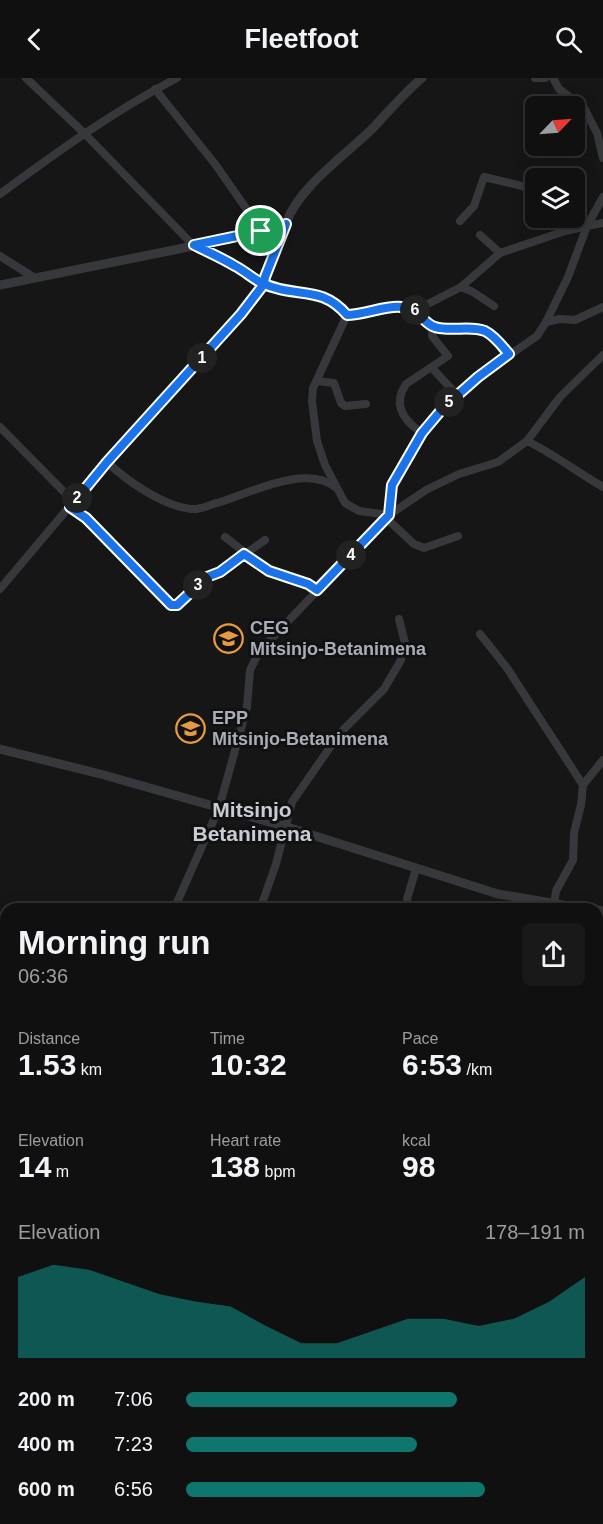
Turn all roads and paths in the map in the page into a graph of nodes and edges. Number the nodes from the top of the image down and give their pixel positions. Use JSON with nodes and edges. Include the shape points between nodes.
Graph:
{"nodes":[{"id":1,"x":26,"y":78,"type":"edge"},
{"id":2,"x":177,"y":78,"type":"edge"},
{"id":3,"x":422,"y":78,"type":"edge"},
{"id":4,"x":535,"y":78,"type":"edge"},
{"id":5,"x":545,"y":78,"type":"edge"},
{"id":6,"x":553,"y":78,"type":"edge"},
{"id":7,"x":155,"y":89,"type":"junction"},
{"id":8,"x":84,"y":133,"type":"junction"},
{"id":9,"x":603,"y":158,"type":"edge"},
{"id":10,"x":525,"y":187,"type":"edge"},
{"id":11,"x":0,"y":194,"type":"edge"},
{"id":12,"x":603,"y":197,"type":"edge"},
{"id":13,"x":460,"y":221,"type":"dead end"},
{"id":14,"x":603,"y":223,"type":"edge"},
{"id":15,"x":286,"y":224,"type":"junction"},
{"id":16,"x":587,"y":226,"type":"junction"},
{"id":17,"x":564,"y":228,"type":"edge"},
{"id":18,"x":261,"y":231,"type":"junction"},
{"id":19,"x":565,"y":231,"type":"junction"},
{"id":20,"x":480,"y":235,"type":"dead end"},
{"id":21,"x":194,"y":245,"type":"junction"},
{"id":22,"x":500,"y":253,"type":"junction"},
{"id":23,"x":0,"y":256,"type":"edge"},
{"id":24,"x":35,"y":278,"type":"junction"},
{"id":25,"x":264,"y":284,"type":"junction"},
{"id":26,"x":0,"y":285,"type":"edge"},
{"id":27,"x":461,"y":287,"type":"junction"},
{"id":28,"x":494,"y":306,"type":"dead end"},
{"id":29,"x":603,"y":307,"type":"edge"},
{"id":30,"x":416,"y":310,"type":"junction"},
{"id":31,"x":347,"y":315,"type":"junction"},
{"id":32,"x":546,"y":322,"type":"junction"},
{"id":33,"x":433,"y":327,"type":"junction"},
{"id":34,"x":509,"y":354,"type":"junction"},
{"id":35,"x":603,"y":355,"type":"edge"},
{"id":36,"x":432,"y":368,"type":"junction"},
{"id":37,"x":317,"y":381,"type":"junction"},
{"id":38,"x":457,"y":395,"type":"junction"},
{"id":39,"x":366,"y":404,"type":"dead end"},
{"id":40,"x":0,"y":427,"type":"edge"},
{"id":41,"x":422,"y":433,"type":"junction"},
{"id":42,"x":527,"y":441,"type":"junction"},
{"id":43,"x":107,"y":462,"type":"junction"},
{"id":44,"x":335,"y":487,"type":"junction"},
{"id":45,"x":603,"y":487,"type":"edge"},
{"id":46,"x":72,"y":504,"type":"junction"},
{"id":47,"x":387,"y":517,"type":"junction"},
{"id":48,"x":458,"y":536,"type":"dead end"},
{"id":49,"x":225,"y":537,"type":"dead end"},
{"id":50,"x":265,"y":540,"type":"dead end"},
{"id":51,"x":244,"y":554,"type":"junction"},
{"id":52,"x":0,"y":589,"type":"edge"},
{"id":53,"x":317,"y":590,"type":"junction"},
{"id":54,"x":399,"y":619,"type":"dead end"},
{"id":55,"x":480,"y":634,"type":"dead end"},
{"id":56,"x":0,"y":749,"type":"edge"},
{"id":57,"x":603,"y":760,"type":"edge"},
{"id":58,"x":584,"y":785,"type":"junction"},
{"id":59,"x":219,"y":808,"type":"junction"},
{"id":60,"x":287,"y":827,"type":"junction"},
{"id":61,"x":416,"y":869,"type":"junction"},
{"id":62,"x":177,"y":903,"type":"edge"},
{"id":63,"x":262,"y":903,"type":"edge"},
{"id":64,"x":407,"y":903,"type":"edge"},
{"id":65,"x":548,"y":903,"type":"edge"},
{"id":66,"x":554,"y":903,"type":"edge"}],
"edges":[{"from":1,"to":8,"type":"street"},
{"from":2,"to":7,"type":"street"},
{"from":3,"to":15,"type":"street","via":[[304,195]]},
{"from":4,"to":5,"type":"street"},
{"from":6,"to":9,"type":"street","via":[[559,89],[584,108],[597,133]]},
{"from":7,"to":8,"type":"street"},
{"from":7,"to":18,"type":"street","via":[[215,164]]},
{"from":8,"to":11,"type":"street"},
{"from":8,"to":21,"type":"street"},
{"from":10,"to":13,"type":"street","via":[[484,177],[474,206]]},
{"from":12,"to":16,"type":"street"},
{"from":14,"to":16,"type":"street"},
{"from":15,"to":18,"type":"street"},
{"from":15,"to":25,"type":"street"},
{"from":16,"to":19,"type":"street"},
{"from":16,"to":32,"type":"street"},
{"from":17,"to":19,"type":"street"},
{"from":18,"to":21,"type":"street"},
{"from":19,"to":22,"type":"street"},
{"from":20,"to":22,"type":"street"},
{"from":21,"to":24,"type":"street"},
{"from":21,"to":25,"type":"street"},
{"from":22,"to":27,"type":"street"},
{"from":23,"to":24,"type":"street"},
{"from":24,"to":26,"type":"street"},
{"from":25,"to":31,"type":"street","via":[[324,296]]},
{"from":25,"to":43,"type":"street"},
{"from":27,"to":28,"type":"street"},
{"from":27,"to":30,"type":"street"},
{"from":29,"to":32,"type":"street","via":[[575,320]]},
{"from":30,"to":31,"type":"street","via":[[399,306]]},
{"from":30,"to":33,"type":"street"},
{"from":31,"to":37,"type":"street"},
{"from":32,"to":34,"type":"street","via":[[537,336]]},
{"from":33,"to":34,"type":"street","via":[[486,332]]},
{"from":33,"to":36,"type":"street","via":[[432,336],[448,357]]},
{"from":34,"to":38,"type":"street"},
{"from":35,"to":42,"type":"street","via":[[560,397]]},
{"from":36,"to":38,"type":"street"},
{"from":36,"to":41,"type":"street","via":[[402,390],[402,413]]},
{"from":37,"to":39,"type":"street","via":[[333,383],[345,406]]},
{"from":37,"to":44,"type":"street","via":[[312,401],[317,441]]},
{"from":38,"to":41,"type":"street"},
{"from":40,"to":46,"type":"street"},
{"from":41,"to":47,"type":"street","via":[[392,485]]},
{"from":42,"to":45,"type":"street"},
{"from":42,"to":47,"type":"street","via":[[498,462],[426,490]]},
{"from":43,"to":44,"type":"street","via":[[141,489],[191,509],[244,495],[274,482],[318,478]]},
{"from":43,"to":46,"type":"street"},
{"from":44,"to":47,"type":"street","via":[[345,503],[359,511]]},
{"from":46,"to":51,"type":"street","via":[[171,605],[177,605],[207,577]]},
{"from":46,"to":52,"type":"street"},
{"from":47,"to":48,"type":"street","via":[[414,544],[424,548]]},
{"from":47,"to":53,"type":"street"},
{"from":49,"to":51,"type":"street"},
{"from":50,"to":51,"type":"street"},
{"from":51,"to":53,"type":"street","via":[[269,571]]},
{"from":53,"to":59,"type":"street","via":[[259,652],[250,670],[247,707]]},
{"from":54,"to":60,"type":"street","via":[[405,643],[401,660],[384,689],[340,733],[292,802]]},
{"from":55,"to":58,"type":"street"},
{"from":56,"to":59,"type":"street"},
{"from":57,"to":58,"type":"street"},
{"from":58,"to":66,"type":"street","via":[[573,860],[556,891]]},
{"from":59,"to":60,"type":"street"},
{"from":59,"to":62,"type":"street"},
{"from":60,"to":61,"type":"street"},
{"from":60,"to":63,"type":"street"},
{"from":61,"to":64,"type":"street"},
{"from":61,"to":65,"type":"street","via":[[498,894]]}]}
